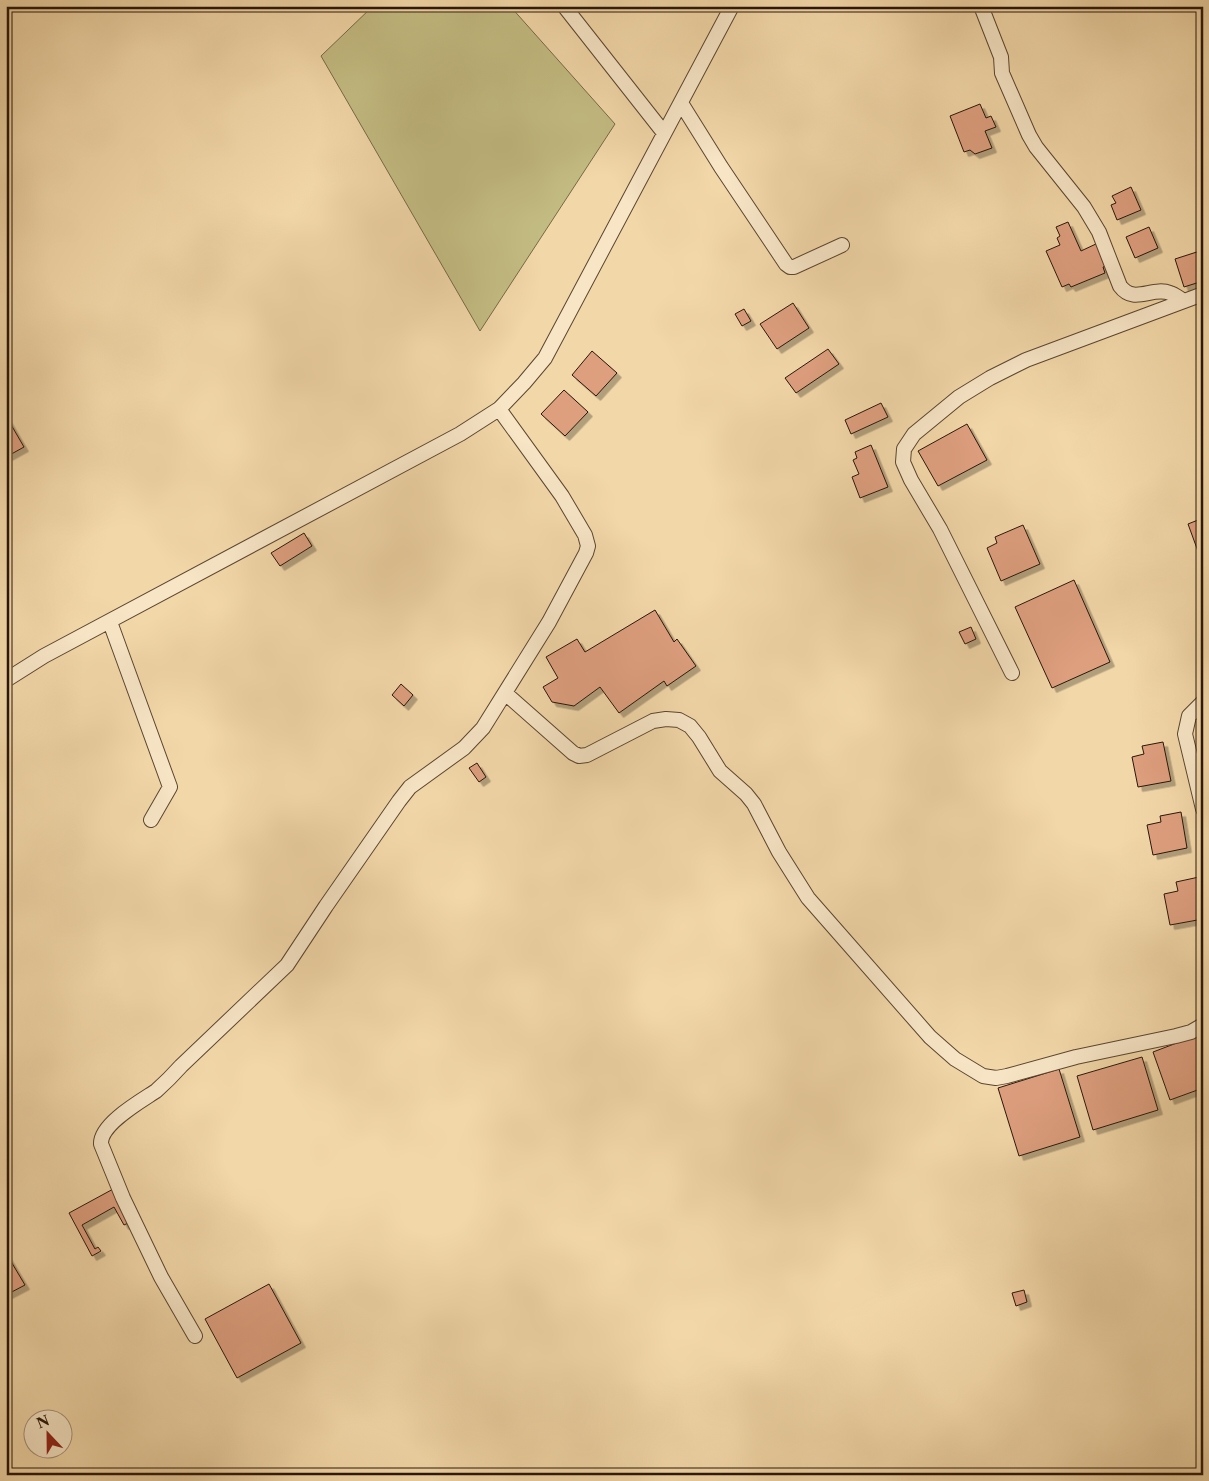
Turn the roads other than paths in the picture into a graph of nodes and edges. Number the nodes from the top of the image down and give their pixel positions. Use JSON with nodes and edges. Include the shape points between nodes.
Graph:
{"nodes":[{"id":1,"x":564,"y":6,"type":"edge"},
{"id":2,"x":732,"y":6,"type":"edge"},
{"id":3,"x":981,"y":6,"type":"edge"},
{"id":4,"x":681,"y":103,"type":"junction"},
{"id":5,"x":664,"y":133,"type":"junction"},
{"id":6,"x":842,"y":245,"type":"dead end"},
{"id":7,"x":1203,"y":294,"type":"edge"},
{"id":8,"x":1184,"y":302,"type":"junction"},
{"id":9,"x":499,"y":409,"type":"junction"},
{"id":10,"x":110,"y":622,"type":"junction"},
{"id":11,"x":1012,"y":673,"type":"dead end"},
{"id":12,"x":6,"y":680,"type":"edge"},
{"id":13,"x":505,"y":693,"type":"junction"},
{"id":14,"x":1203,"y":702,"type":"edge"},
{"id":15,"x":1203,"y":810,"type":"edge"},
{"id":16,"x":151,"y":820,"type":"dead end"},
{"id":17,"x":1203,"y":1025,"type":"edge"},
{"id":18,"x":195,"y":1336,"type":"dead end"}],
"edges":[{"from":1,"to":5,"type":"street"},
{"from":2,"to":4,"type":"street"},
{"from":3,"to":8,"type":"street","via":[[1001,57],[1002,73],[1029,136],[1084,207],[1099,232],[1120,286],[1133,295],[1170,293]]},
{"from":4,"to":5,"type":"street"},
{"from":4,"to":6,"type":"street","via":[[786,264],[794,267]]},
{"from":5,"to":9,"type":"street","via":[[544,358]]},
{"from":7,"to":8,"type":"street"},
{"from":8,"to":11,"type":"street","via":[[1026,360],[990,378],[944,409],[914,434],[904,449],[904,462],[911,480],[940,529]]},
{"from":9,"to":10,"type":"street","via":[[460,434]]},
{"from":9,"to":13,"type":"street","via":[[562,496],[588,546],[549,622]]},
{"from":10,"to":12,"type":"street"},
{"from":10,"to":16,"type":"street","via":[[170,787]]},
{"from":13,"to":17,"type":"street","via":[[579,756],[587,755],[653,721],[679,720],[690,726],[720,771],[754,804],[808,898],[930,1037],[955,1059],[983,1076],[1007,1076],[1184,1034]]},
{"from":13,"to":18,"type":"street","via":[[483,728],[464,748],[410,787],[287,966],[169,1080],[112,1123],[102,1135],[101,1144],[123,1198],[161,1278]]},
{"from":14,"to":15,"type":"street","via":[[1189,716],[1185,734]]}]}
